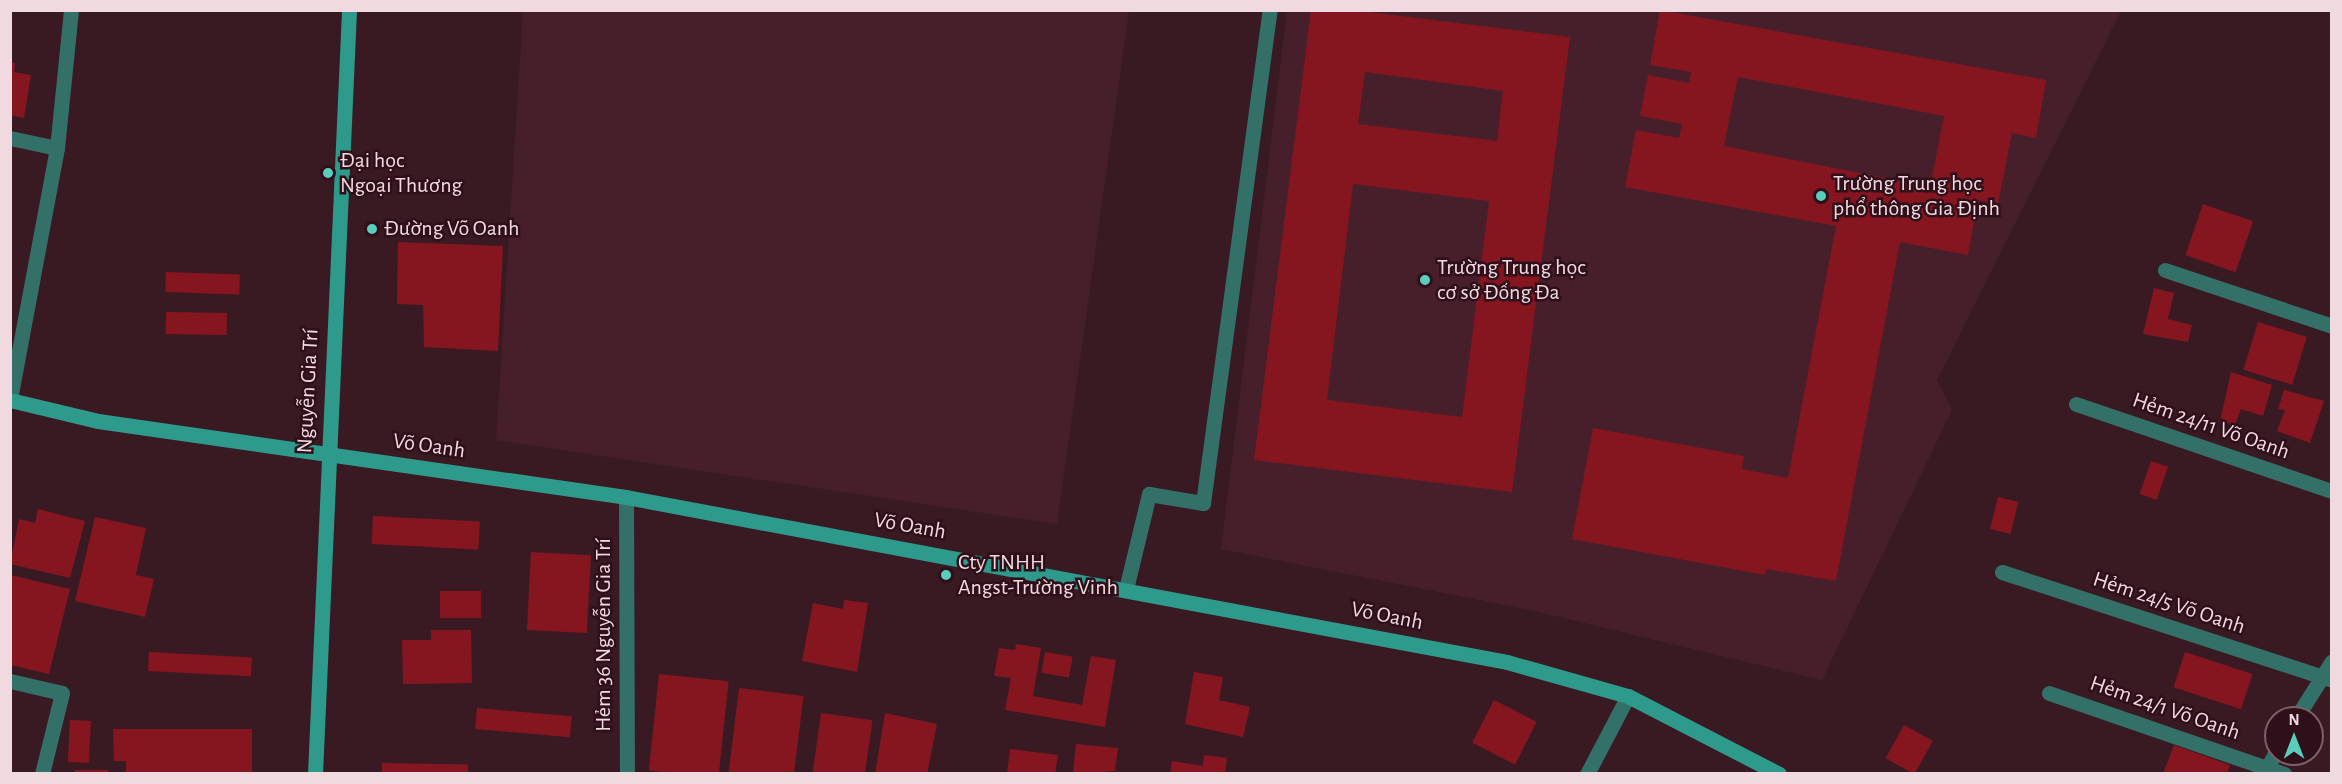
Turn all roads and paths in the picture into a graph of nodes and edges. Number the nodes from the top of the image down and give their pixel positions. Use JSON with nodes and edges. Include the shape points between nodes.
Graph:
{"nodes":[{"id":1,"x":71,"y":10,"type":"edge"},
{"id":2,"x":349,"y":10,"type":"edge"},
{"id":3,"x":1270,"y":10,"type":"edge"},
{"id":4,"x":10,"y":138,"type":"edge"},
{"id":5,"x":57,"y":148,"type":"junction"},
{"id":6,"x":2166,"y":270,"type":"dead end"},
{"id":7,"x":2331,"y":326,"type":"edge"},
{"id":8,"x":10,"y":400,"type":"edge"},
{"id":9,"x":2076,"y":404,"type":"dead end"},
{"id":10,"x":328,"y":454,"type":"junction"},
{"id":11,"x":2331,"y":491,"type":"edge"},
{"id":12,"x":626,"y":497,"type":"junction"},
{"id":13,"x":2002,"y":572,"type":"dead end"},
{"id":14,"x":1126,"y":589,"type":"junction"},
{"id":15,"x":2331,"y":661,"type":"edge"},
{"id":16,"x":2326,"y":679,"type":"edge"},
{"id":17,"x":10,"y":681,"type":"edge"},
{"id":18,"x":2049,"y":693,"type":"dead end"},
{"id":19,"x":1628,"y":696,"type":"junction"},
{"id":20,"x":2305,"y":706,"type":"edge"},
{"id":21,"x":2265,"y":770,"type":"edge"},
{"id":22,"x":42,"y":774,"type":"edge"},
{"id":23,"x":315,"y":774,"type":"edge"},
{"id":24,"x":627,"y":774,"type":"edge"},
{"id":25,"x":1587,"y":774,"type":"edge"},
{"id":26,"x":1779,"y":774,"type":"edge"},
{"id":27,"x":2284,"y":774,"type":"edge"}],
"edges":[{"from":1,"to":5,"type":"street"},
{"from":2,"to":10,"type":"street","name":"Nguyễn Gia Trí"},
{"from":3,"to":14,"type":"street","via":[[1203,503],[1149,494]]},
{"from":4,"to":5,"type":"street"},
{"from":5,"to":8,"type":"street"},
{"from":6,"to":7,"type":"street"},
{"from":8,"to":10,"type":"street","name":"Võ Oanh","via":[[99,421]]},
{"from":9,"to":11,"type":"street","name":"Hẻm 24/11 Võ Oanh"},
{"from":10,"to":12,"type":"street","name":"Võ Oanh"},
{"from":10,"to":23,"type":"street","name":"Nguyễn Gia Trí"},
{"from":12,"to":14,"type":"street","name":"Võ Oanh"},
{"from":12,"to":24,"type":"street","name":"Hẻm 36 Nguyễn Gia Trí"},
{"from":13,"to":16,"type":"street","name":"Hẻm 24/5 Võ Oanh"},
{"from":14,"to":19,"type":"street","name":"Võ Oanh","via":[[1507,662]]},
{"from":15,"to":16,"type":"street"},
{"from":16,"to":20,"type":"street"},
{"from":17,"to":22,"type":"street","via":[[62,693]]},
{"from":18,"to":21,"type":"street","name":"Hẻm 24/1 Võ Oanh"},
{"from":19,"to":25,"type":"street"},
{"from":19,"to":26,"type":"street","name":"Võ Oanh"},
{"from":21,"to":27,"type":"street","name":"Hẻm 24/1 Võ Oanh"}]}
